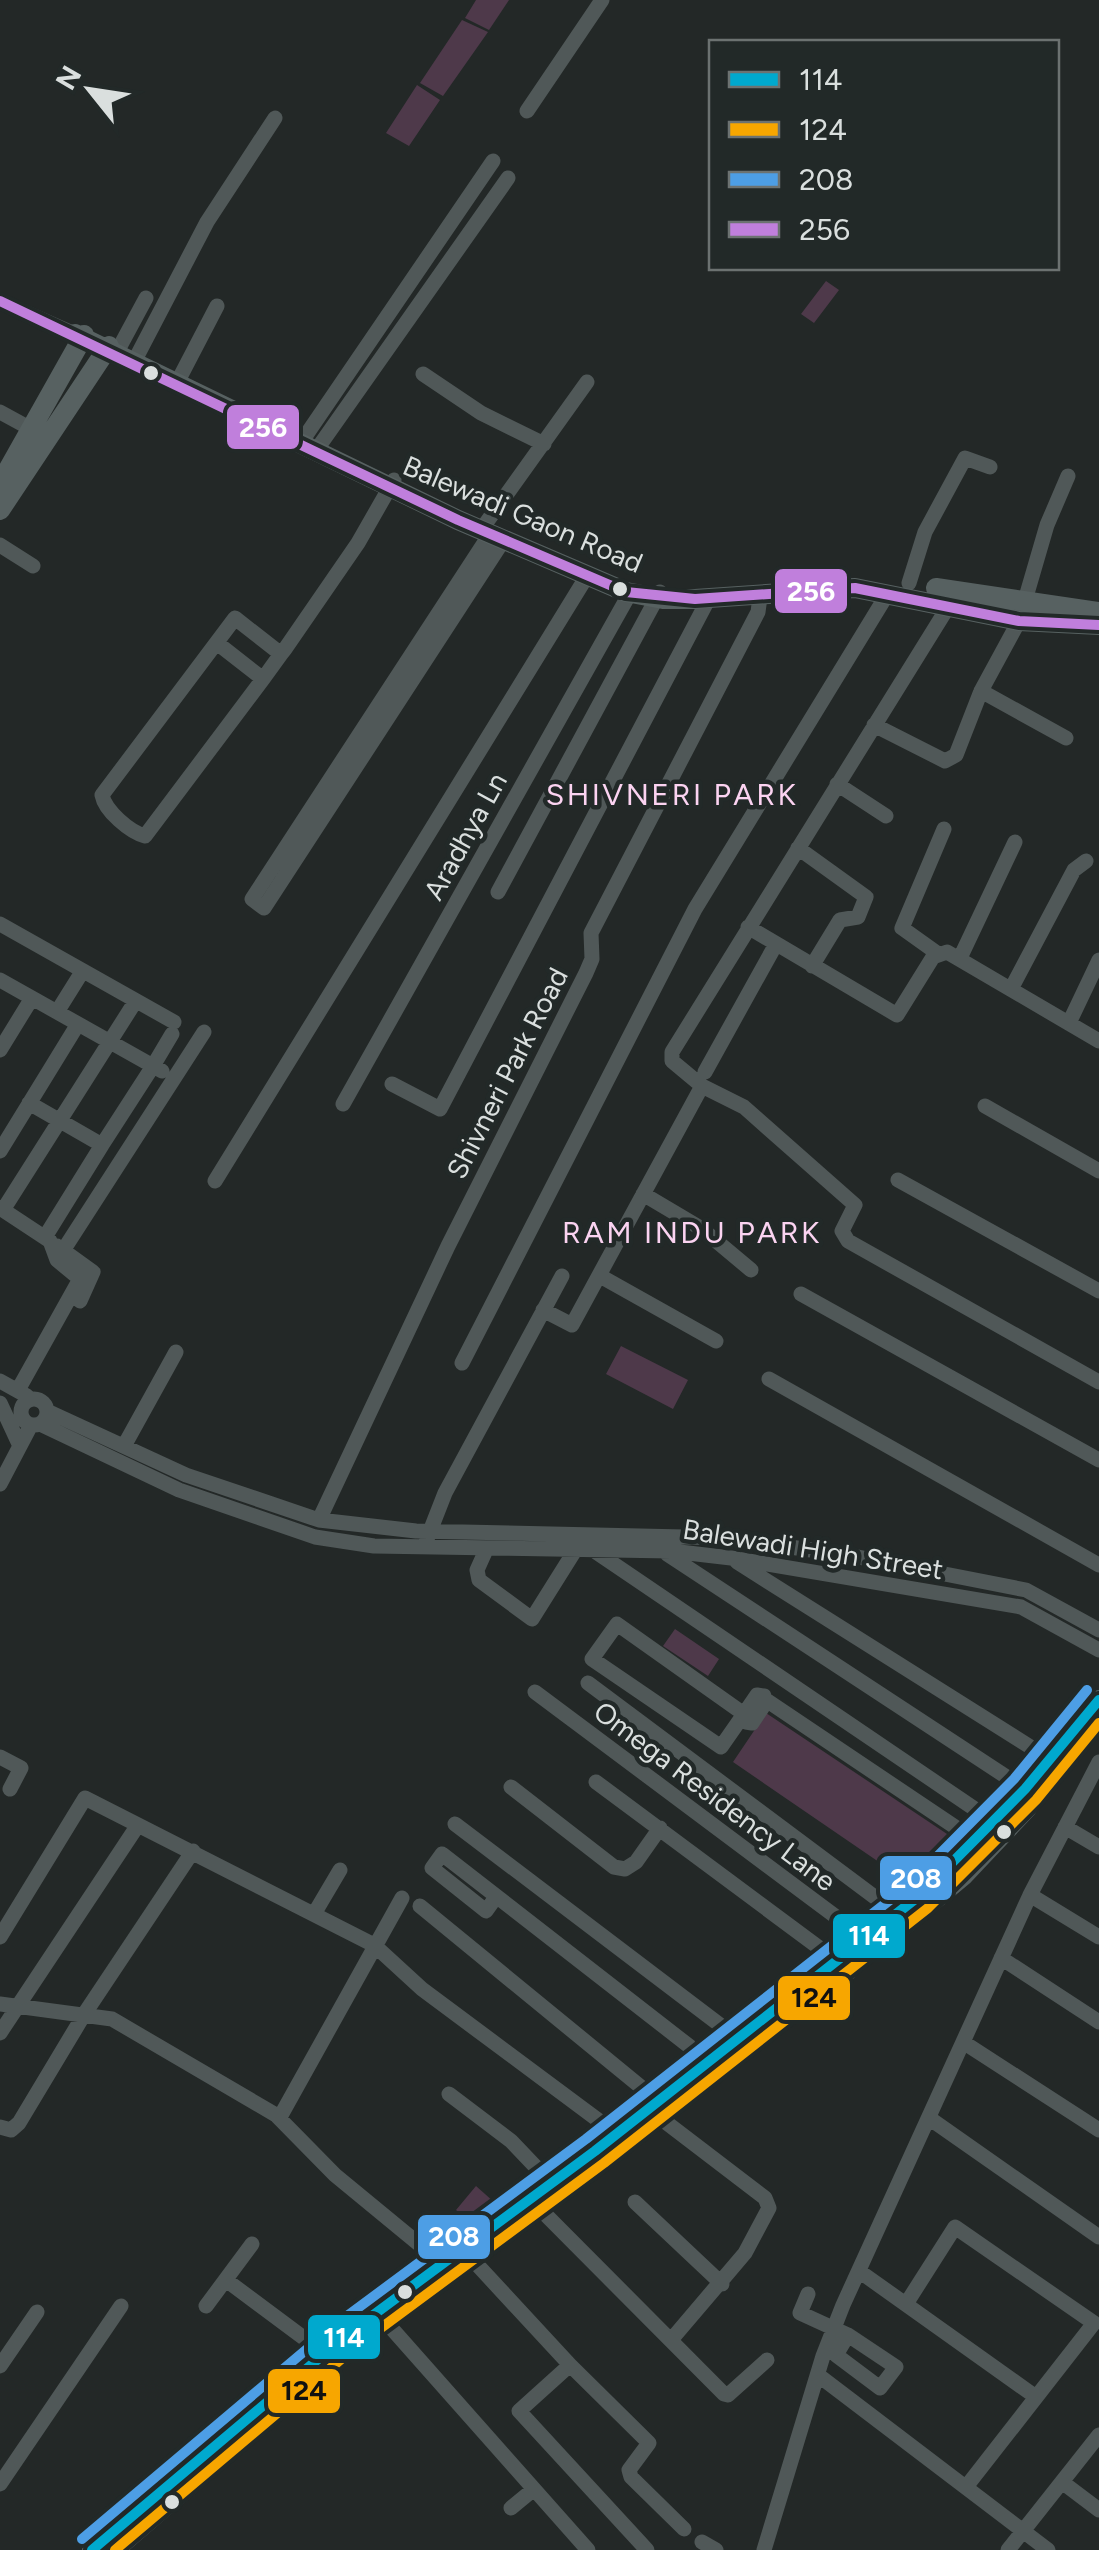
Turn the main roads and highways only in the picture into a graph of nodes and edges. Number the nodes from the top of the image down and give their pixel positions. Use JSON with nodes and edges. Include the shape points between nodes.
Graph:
{"nodes":[{"id":1,"x":117,"y":351,"type":"junction"},
{"id":2,"x":69,"y":386,"type":"junction"},
{"id":3,"x":310,"y":445,"type":"junction"},
{"id":4,"x":2,"y":476,"type":"edge"},
{"id":5,"x":0,"y":510,"type":"edge"},
{"id":6,"x":489,"y":540,"type":"junction"},
{"id":7,"x":660,"y":594,"type":"junction"},
{"id":8,"x":953,"y":598,"type":"junction"},
{"id":9,"x":1021,"y":611,"type":"junction"},
{"id":10,"x":1099,"y":612,"type":"edge"},
{"id":11,"x":1099,"y":625,"type":"edge"},
{"id":12,"x":1099,"y":1700,"type":"edge"},
{"id":13,"x":1097,"y":1728,"type":"edge"},
{"id":14,"x":658,"y":2109,"type":"junction"},
{"id":15,"x":442,"y":2271,"type":"junction"},
{"id":16,"x":92,"y":2550,"type":"edge"},
{"id":17,"x":114,"y":2550,"type":"edge"}],
"edges":[{"from":1,"to":2,"type":"main road"},
{"from":1,"to":2,"type":"main road","name":"Balewadi Gaon Road","via":[[81,337]]},
{"from":1,"to":3,"type":"main road","name":"Balewadi Gaon Road"},
{"from":1,"to":3,"type":"main road","name":"Balewadi Gaon Road"},
{"from":2,"to":4,"type":"main road"},
{"from":2,"to":5,"type":"main road"},
{"from":3,"to":6,"type":"main road","name":"Balewadi Gaon Road"},
{"from":6,"to":7,"type":"main road","name":"Balewadi Gaon Road"},
{"from":6,"to":7,"type":"main road","name":"Balewadi Gaon Road","via":[[630,593]]},
{"from":7,"to":8,"type":"main road","name":"Balewadi Gaon Road","via":[[760,597],[855,588]]},
{"from":7,"to":8,"type":"main road","name":"Balewadi Gaon Road","via":[[856,575]]},
{"from":8,"to":9,"type":"main road","name":"Balewadi Gaon Road"},
{"from":9,"to":10,"type":"main road","name":"Balewadi Gaon Road"},
{"from":9,"to":11,"type":"main road","name":"Balewadi Gaon Road"},
{"from":12,"to":14,"type":"main road","via":[[976,1841]]},
{"from":13,"to":14,"type":"main road","via":[[964,1875]]},
{"from":14,"to":15,"type":"main road"},
{"from":14,"to":15,"type":"main road","via":[[540,2208]]},
{"from":15,"to":16,"type":"main road","via":[[324,2353]]},
{"from":15,"to":17,"type":"main road"}]}
